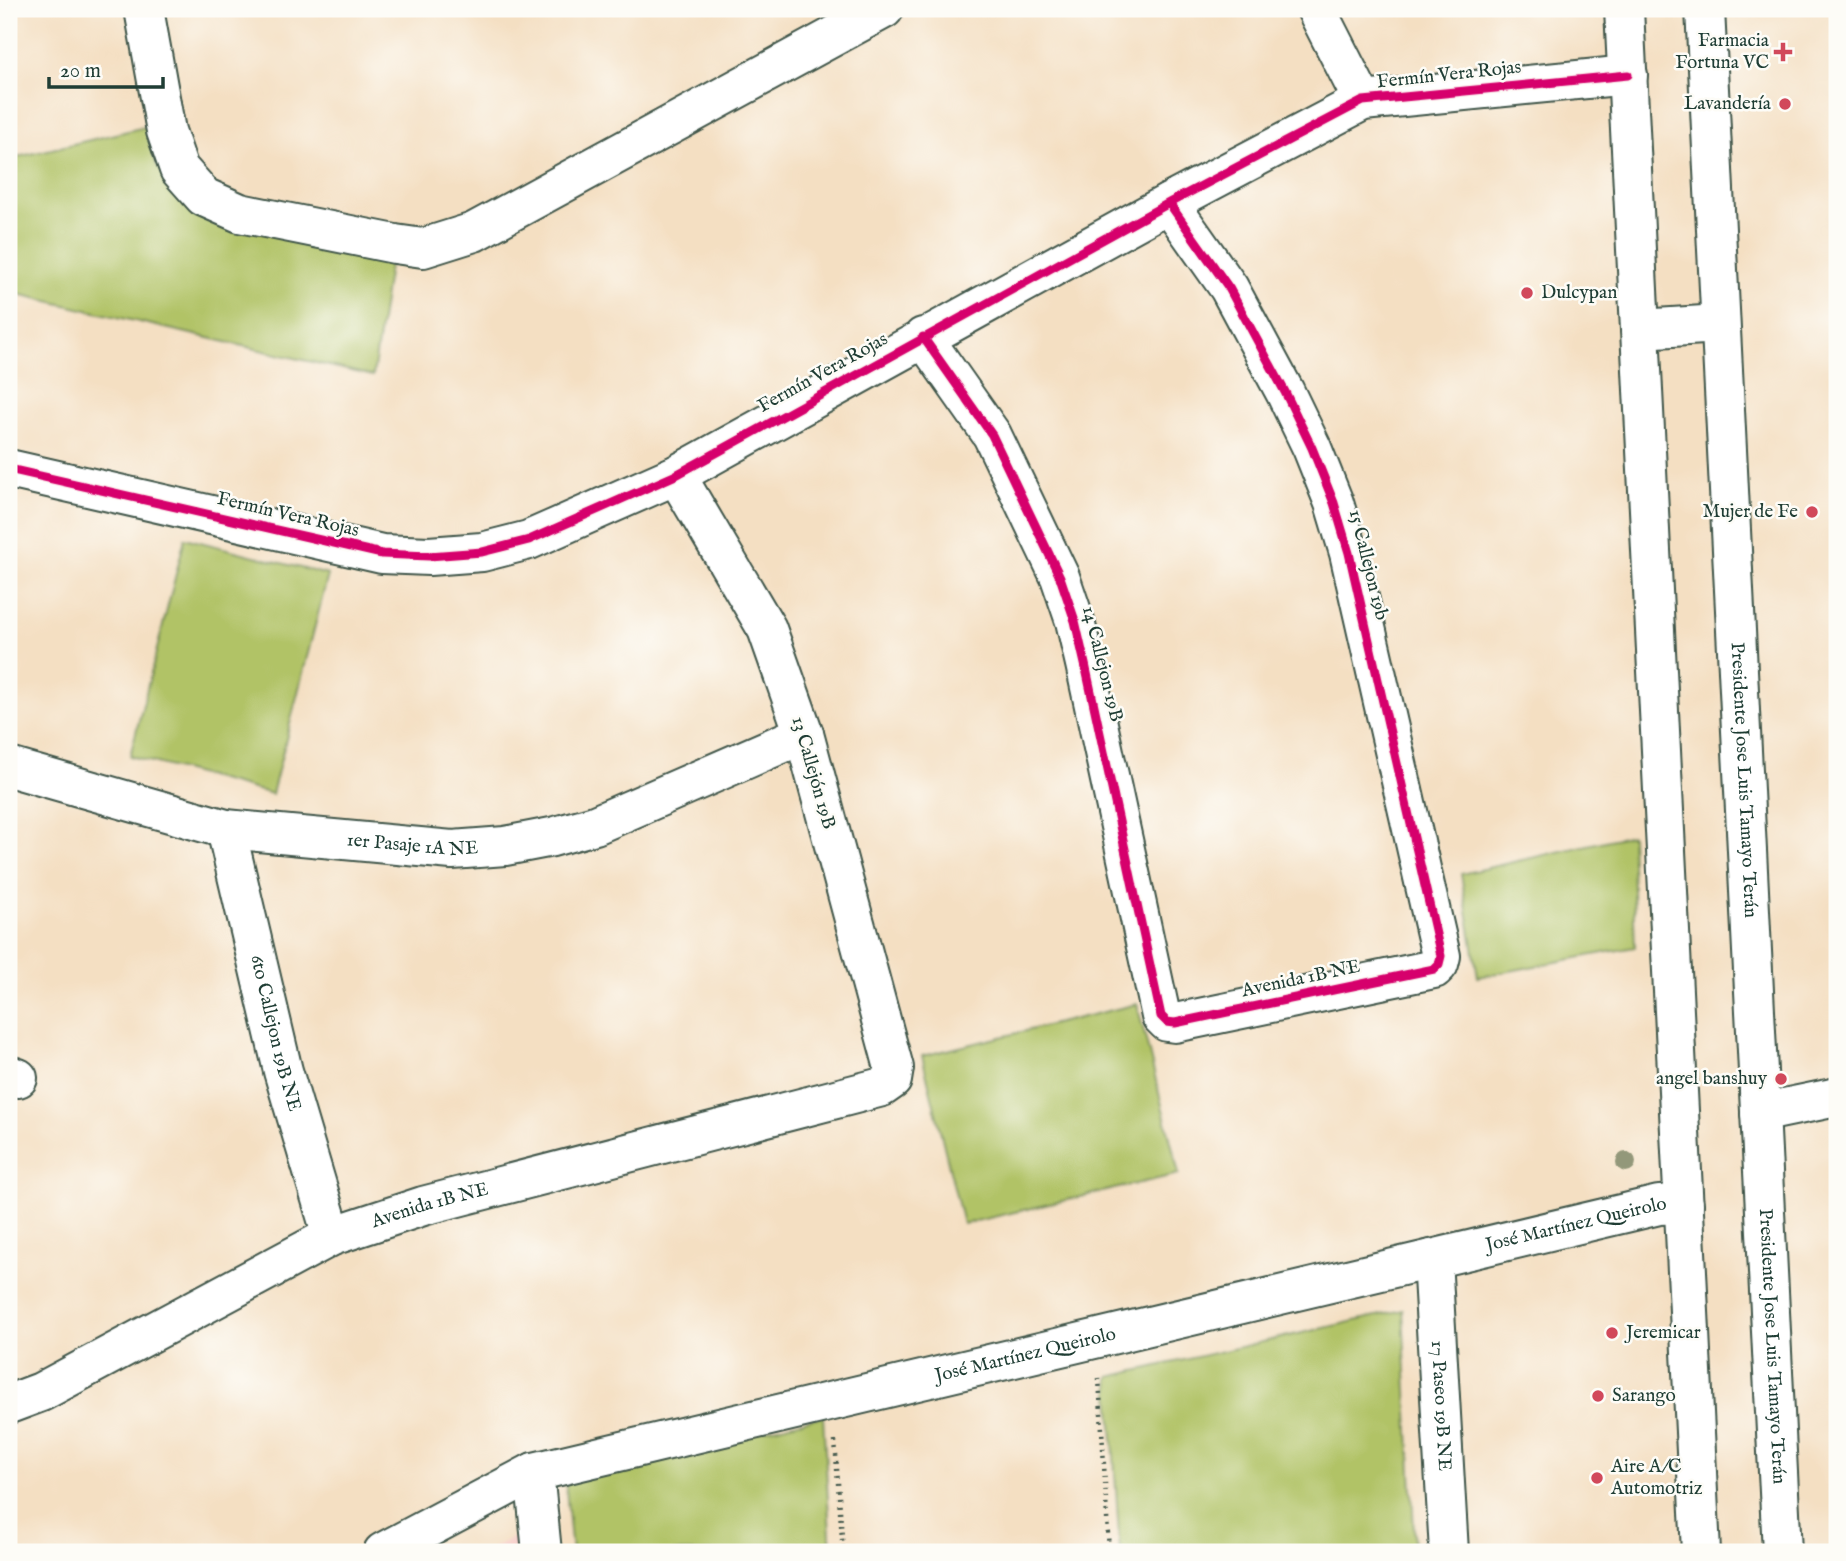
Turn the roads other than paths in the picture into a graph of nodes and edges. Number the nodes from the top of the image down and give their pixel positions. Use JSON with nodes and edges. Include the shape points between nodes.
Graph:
{"nodes":[{"id":1,"x":144,"y":9,"type":"edge"},
{"id":2,"x":884,"y":9,"type":"edge"},
{"id":3,"x":1317,"y":9,"type":"edge"},
{"id":4,"x":1624,"y":9,"type":"edge"},
{"id":5,"x":1705,"y":9,"type":"edge"},
{"id":6,"x":1628,"y":75,"type":"junction"},
{"id":7,"x":1363,"y":101,"type":"junction"},
{"id":8,"x":1169,"y":203,"type":"junction"},
{"id":9,"x":1720,"y":324,"type":"junction"},
{"id":10,"x":1640,"y":329,"type":"junction"},
{"id":11,"x":923,"y":337,"type":"junction"},
{"id":12,"x":9,"y":469,"type":"edge"},
{"id":13,"x":676,"y":475,"type":"junction"},
{"id":14,"x":804,"y":734,"type":"junction"},
{"id":15,"x":9,"y":767,"type":"edge"},
{"id":16,"x":226,"y":830,"type":"junction"},
{"id":17,"x":1434,"y":969,"type":"joint"},
{"id":18,"x":1175,"y":1023,"type":"joint"},
{"id":19,"x":882,"y":1087,"type":"joint"},
{"id":20,"x":1837,"y":1097,"type":"edge"},
{"id":21,"x":1760,"y":1113,"type":"junction"},
{"id":22,"x":1684,"y":1204,"type":"junction"},
{"id":23,"x":332,"y":1236,"type":"junction"},
{"id":24,"x":1432,"y":1259,"type":"junction"},
{"id":25,"x":9,"y":1404,"type":"edge"},
{"id":26,"x":534,"y":1472,"type":"junction"},
{"id":27,"x":383,"y":1552,"type":"edge"},
{"id":28,"x":542,"y":1552,"type":"edge"},
{"id":29,"x":1449,"y":1552,"type":"edge"},
{"id":30,"x":1701,"y":1552,"type":"edge"},
{"id":31,"x":1782,"y":1552,"type":"edge"}],
"edges":[{"from":1,"to":2,"type":"street","via":[[166,131],[179,169],[204,197],[240,213],[423,248],[474,232]]},
{"from":3,"to":7,"type":"street"},
{"from":4,"to":6,"type":"street"},
{"from":5,"to":9,"type":"street","name":"Presidente Jose Luis Tamayo Terán"},
{"from":6,"to":7,"type":"street","name":"Fermín Vera Rojas"},
{"from":6,"to":10,"type":"street"},
{"from":7,"to":8,"type":"street","name":"Fermín Vera Rojas"},
{"from":8,"to":11,"type":"street","name":"Fermín Vera Rojas"},
{"from":8,"to":17,"type":"street","name":"15 Callejon 19b","via":[[1229,288],[1285,392],[1334,503],[1441,956]]},
{"from":9,"to":10,"type":"street"},
{"from":9,"to":21,"type":"street","name":"Presidente Jose Luis Tamayo Terán"},
{"from":10,"to":22,"type":"street"},
{"from":11,"to":13,"type":"street","name":"Fermín Vera Rojas"},
{"from":11,"to":18,"type":"street","name":"14 Callejon 19B","via":[[992,435],[1060,577],[1086,664],[1161,1016]]},
{"from":12,"to":13,"type":"street","name":"Fermín Vera Rojas","via":[[382,554],[429,556],[482,552],[529,540]]},
{"from":13,"to":14,"type":"street","name":"13 Callejón 19B","via":[[767,629]]},
{"from":14,"to":16,"type":"street","name":"1er Pasaje 1A NE","via":[[595,825],[505,846],[440,849]]},
{"from":14,"to":19,"type":"street","name":"13 Callejón 19B","via":[[894,1068],[892,1080]]},
{"from":15,"to":16,"type":"street","name":"1er Pasaje 1A NE"},
{"from":16,"to":23,"type":"street","name":"6to Callejon 19B NE","via":[[283,1071]]},
{"from":17,"to":18,"type":"street","name":"Avenida 1B NE"},
{"from":19,"to":23,"type":"street","name":"Avenida 1B NE","via":[[423,1206]]},
{"from":20,"to":21,"type":"street"},
{"from":21,"to":31,"type":"street","name":"Presidente Jose Luis Tamayo Terán"},
{"from":22,"to":24,"type":"street","name":"José Martínez Queirolo","via":[[1659,1205]]},
{"from":22,"to":30,"type":"street"},
{"from":23,"to":25,"type":"street","name":"Avenida 1B NE","via":[[41,1392]]},
{"from":24,"to":26,"type":"street","name":"José Martínez Queirolo"},
{"from":24,"to":29,"type":"street","name":"17 Paseo 19B NE"},
{"from":26,"to":27,"type":"street","name":"José Martínez Queirolo"},
{"from":26,"to":28,"type":"street"}]}
